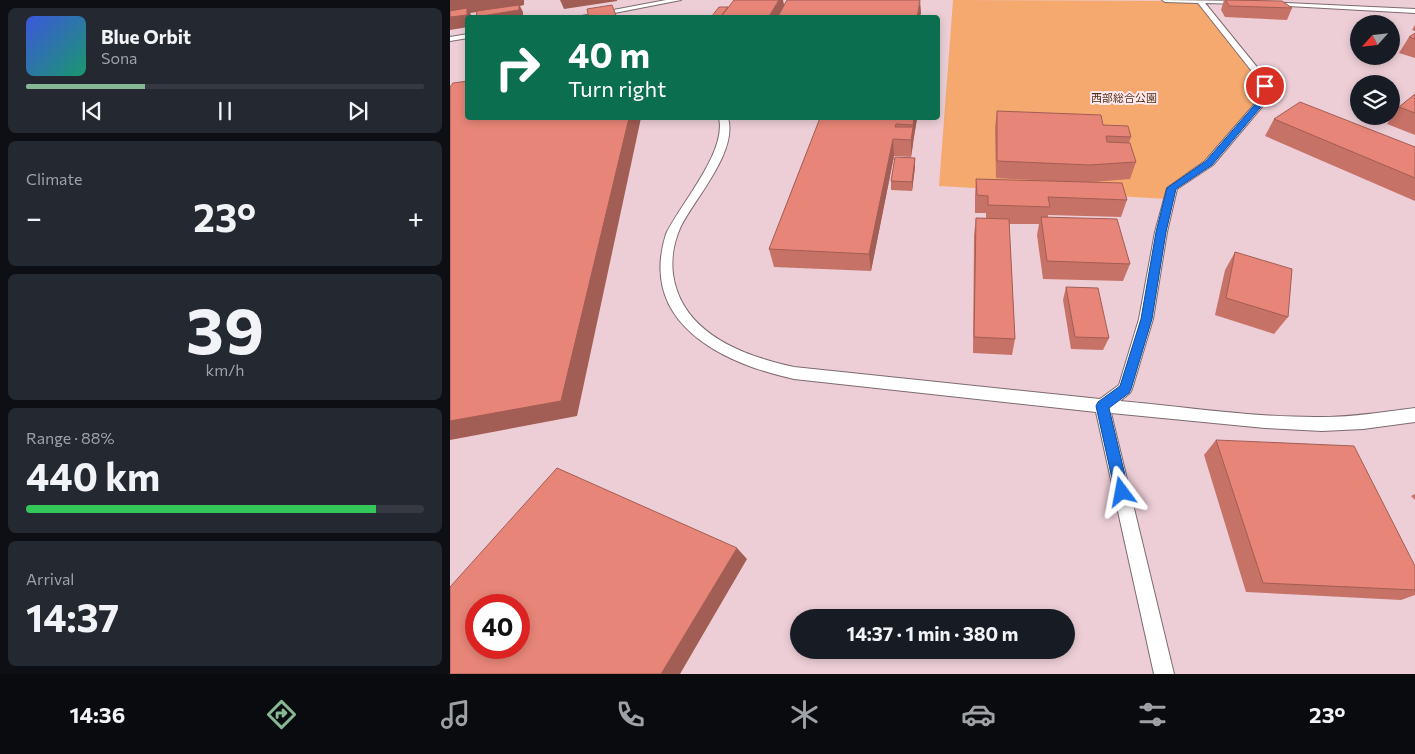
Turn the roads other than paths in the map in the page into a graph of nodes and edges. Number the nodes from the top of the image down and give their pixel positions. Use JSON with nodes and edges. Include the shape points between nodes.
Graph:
{"nodes":[{"id":1,"x":678,"y":0,"type":"edge"},
{"id":2,"x":1165,"y":0,"type":"edge"},
{"id":3,"x":1200,"y":1,"type":"edge"},
{"id":4,"x":645,"y":3,"type":"edge"},
{"id":5,"x":1251,"y":3,"type":"edge"},
{"id":6,"x":1260,"y":3,"type":"edge"},
{"id":7,"x":1415,"y":11,"type":"edge"},
{"id":8,"x":651,"y":14,"type":"dead end"},
{"id":9,"x":588,"y":15,"type":"edge"},
{"id":10,"x":465,"y":36,"type":"edge"},
{"id":11,"x":450,"y":39,"type":"edge"},
{"id":12,"x":725,"y":120,"type":"edge"},
{"id":13,"x":1102,"y":406,"type":"junction"},
{"id":14,"x":1415,"y":415,"type":"edge"},
{"id":15,"x":1164,"y":674,"type":"edge"}],
"edges":[{"from":1,"to":4,"type":"street"},
{"from":2,"to":3,"type":"street"},
{"from":3,"to":5,"type":"street"},
{"from":3,"to":13,"type":"street","via":[[1262,79],[1266,91],[1263,100],[1209,163],[1172,188],[1146,319],[1125,389]]},
{"from":4,"to":8,"type":"street"},
{"from":4,"to":9,"type":"street"},
{"from":6,"to":7,"type":"street"},
{"from":10,"to":11,"type":"street"},
{"from":12,"to":13,"type":"street","via":[[720,153],[672,234],[667,260],[667,282],[674,303],[682,316],[713,345],[761,367],[794,374]]},
{"from":13,"to":14,"type":"street","via":[[1322,424]]},
{"from":13,"to":15,"type":"street"}]}
